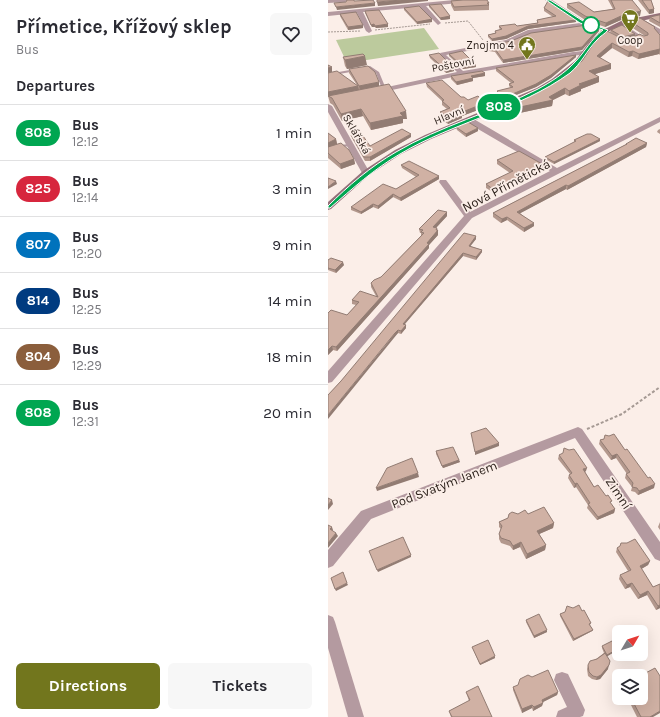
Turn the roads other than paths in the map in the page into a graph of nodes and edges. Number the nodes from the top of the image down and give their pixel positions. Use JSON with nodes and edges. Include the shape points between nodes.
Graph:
{"nodes":[{"id":1,"x":344,"y":0,"type":"edge"},
{"id":2,"x":471,"y":0,"type":"edge"},
{"id":3,"x":548,"y":0,"type":"edge"},
{"id":4,"x":328,"y":1,"type":"edge"},
{"id":5,"x":422,"y":5,"type":"junction"},
{"id":6,"x":359,"y":11,"type":"junction"},
{"id":7,"x":640,"y":11,"type":"edge"},
{"id":8,"x":328,"y":14,"type":"edge"},
{"id":9,"x":660,"y":16,"type":"edge"},
{"id":10,"x":643,"y":19,"type":"junction"},
{"id":11,"x":438,"y":23,"type":"road end"},
{"id":12,"x":586,"y":24,"type":"junction"},
{"id":13,"x":621,"y":24,"type":"junction"},
{"id":14,"x":369,"y":31,"type":"road end"},
{"id":15,"x":606,"y":32,"type":"junction"},
{"id":16,"x":660,"y":32,"type":"edge"},
{"id":17,"x":644,"y":39,"type":"edge"},
{"id":18,"x":584,"y":53,"type":"junction"},
{"id":19,"x":462,"y":73,"type":"junction"},
{"id":20,"x":328,"y":75,"type":"edge"},
{"id":21,"x":384,"y":89,"type":"junction"},
{"id":22,"x":370,"y":92,"type":"edge"},
{"id":23,"x":328,"y":106,"type":"edge"},
{"id":24,"x":660,"y":119,"type":"edge"},
{"id":25,"x":469,"y":120,"type":"junction"},
{"id":26,"x":350,"y":145,"type":"junction"},
{"id":27,"x":328,"y":151,"type":"edge"},
{"id":28,"x":557,"y":172,"type":"junction"},
{"id":29,"x":366,"y":173,"type":"junction"},
{"id":30,"x":442,"y":182,"type":"dead end"},
{"id":31,"x":328,"y":207,"type":"edge"},
{"id":32,"x":470,"y":216,"type":"junction"},
{"id":33,"x":328,"y":379,"type":"edge"},
{"id":34,"x":578,"y":432,"type":"joint"},
{"id":35,"x":660,"y":554,"type":"edge"},
{"id":36,"x":328,"y":561,"type":"edge"},
{"id":37,"x":328,"y":622,"type":"edge"},
{"id":38,"x":562,"y":680,"type":"dead end"},
{"id":39,"x":356,"y":717,"type":"edge"},
{"id":40,"x":564,"y":717,"type":"edge"}],
"edges":[{"from":1,"to":4,"type":"street"},
{"from":2,"to":5,"type":"street"},
{"from":3,"to":12,"type":"street"},
{"from":5,"to":6,"type":"street"},
{"from":5,"to":11,"type":"street"},
{"from":6,"to":8,"type":"street"},
{"from":6,"to":14,"type":"street"},
{"from":7,"to":10,"type":"street"},
{"from":9,"to":10,"type":"main road"},
{"from":10,"to":13,"type":"main road"},
{"from":10,"to":16,"type":"street"},
{"from":12,"to":15,"type":"street"},
{"from":12,"to":19,"type":"street","via":[[528,32],[508,42],[442,54]]},
{"from":13,"to":15,"type":"main road"},
{"from":13,"to":17,"type":"lane"},
{"from":15,"to":18,"type":"main road","name":"Hlavní","via":[[596,38]]},
{"from":18,"to":19,"type":"street","name":"Poštovní"},
{"from":18,"to":25,"type":"main road","name":"Hlavní","via":[[569,71],[540,90]]},
{"from":19,"to":21,"type":"street","name":"Poštovní"},
{"from":20,"to":21,"type":"lane","via":[[370,67],[377,72]]},
{"from":21,"to":22,"type":"street","name":"Poštovní"},
{"from":23,"to":26,"type":"street","name":"Sklářská"},
{"from":24,"to":28,"type":"street","name":"Nová Přímětická"},
{"from":25,"to":28,"type":"street"},
{"from":25,"to":29,"type":"main road","name":"Hlavní","via":[[398,152]]},
{"from":26,"to":27,"type":"lane"},
{"from":26,"to":29,"type":"street","name":"Sklářská"},
{"from":28,"to":32,"type":"street","name":"Nová Přímětická"},
{"from":29,"to":31,"type":"main road","name":"Hlavní"},
{"from":30,"to":32,"type":"street"},
{"from":32,"to":33,"type":"street","name":"Nová Přímětická"},
{"from":34,"to":35,"type":"street","name":"Zimní"},
{"from":34,"to":36,"type":"street","name":"Pod Svatým Janem","via":[[366,515]]},
{"from":37,"to":39,"type":"street"},
{"from":38,"to":40,"type":"street","via":[[578,710]]}]}
